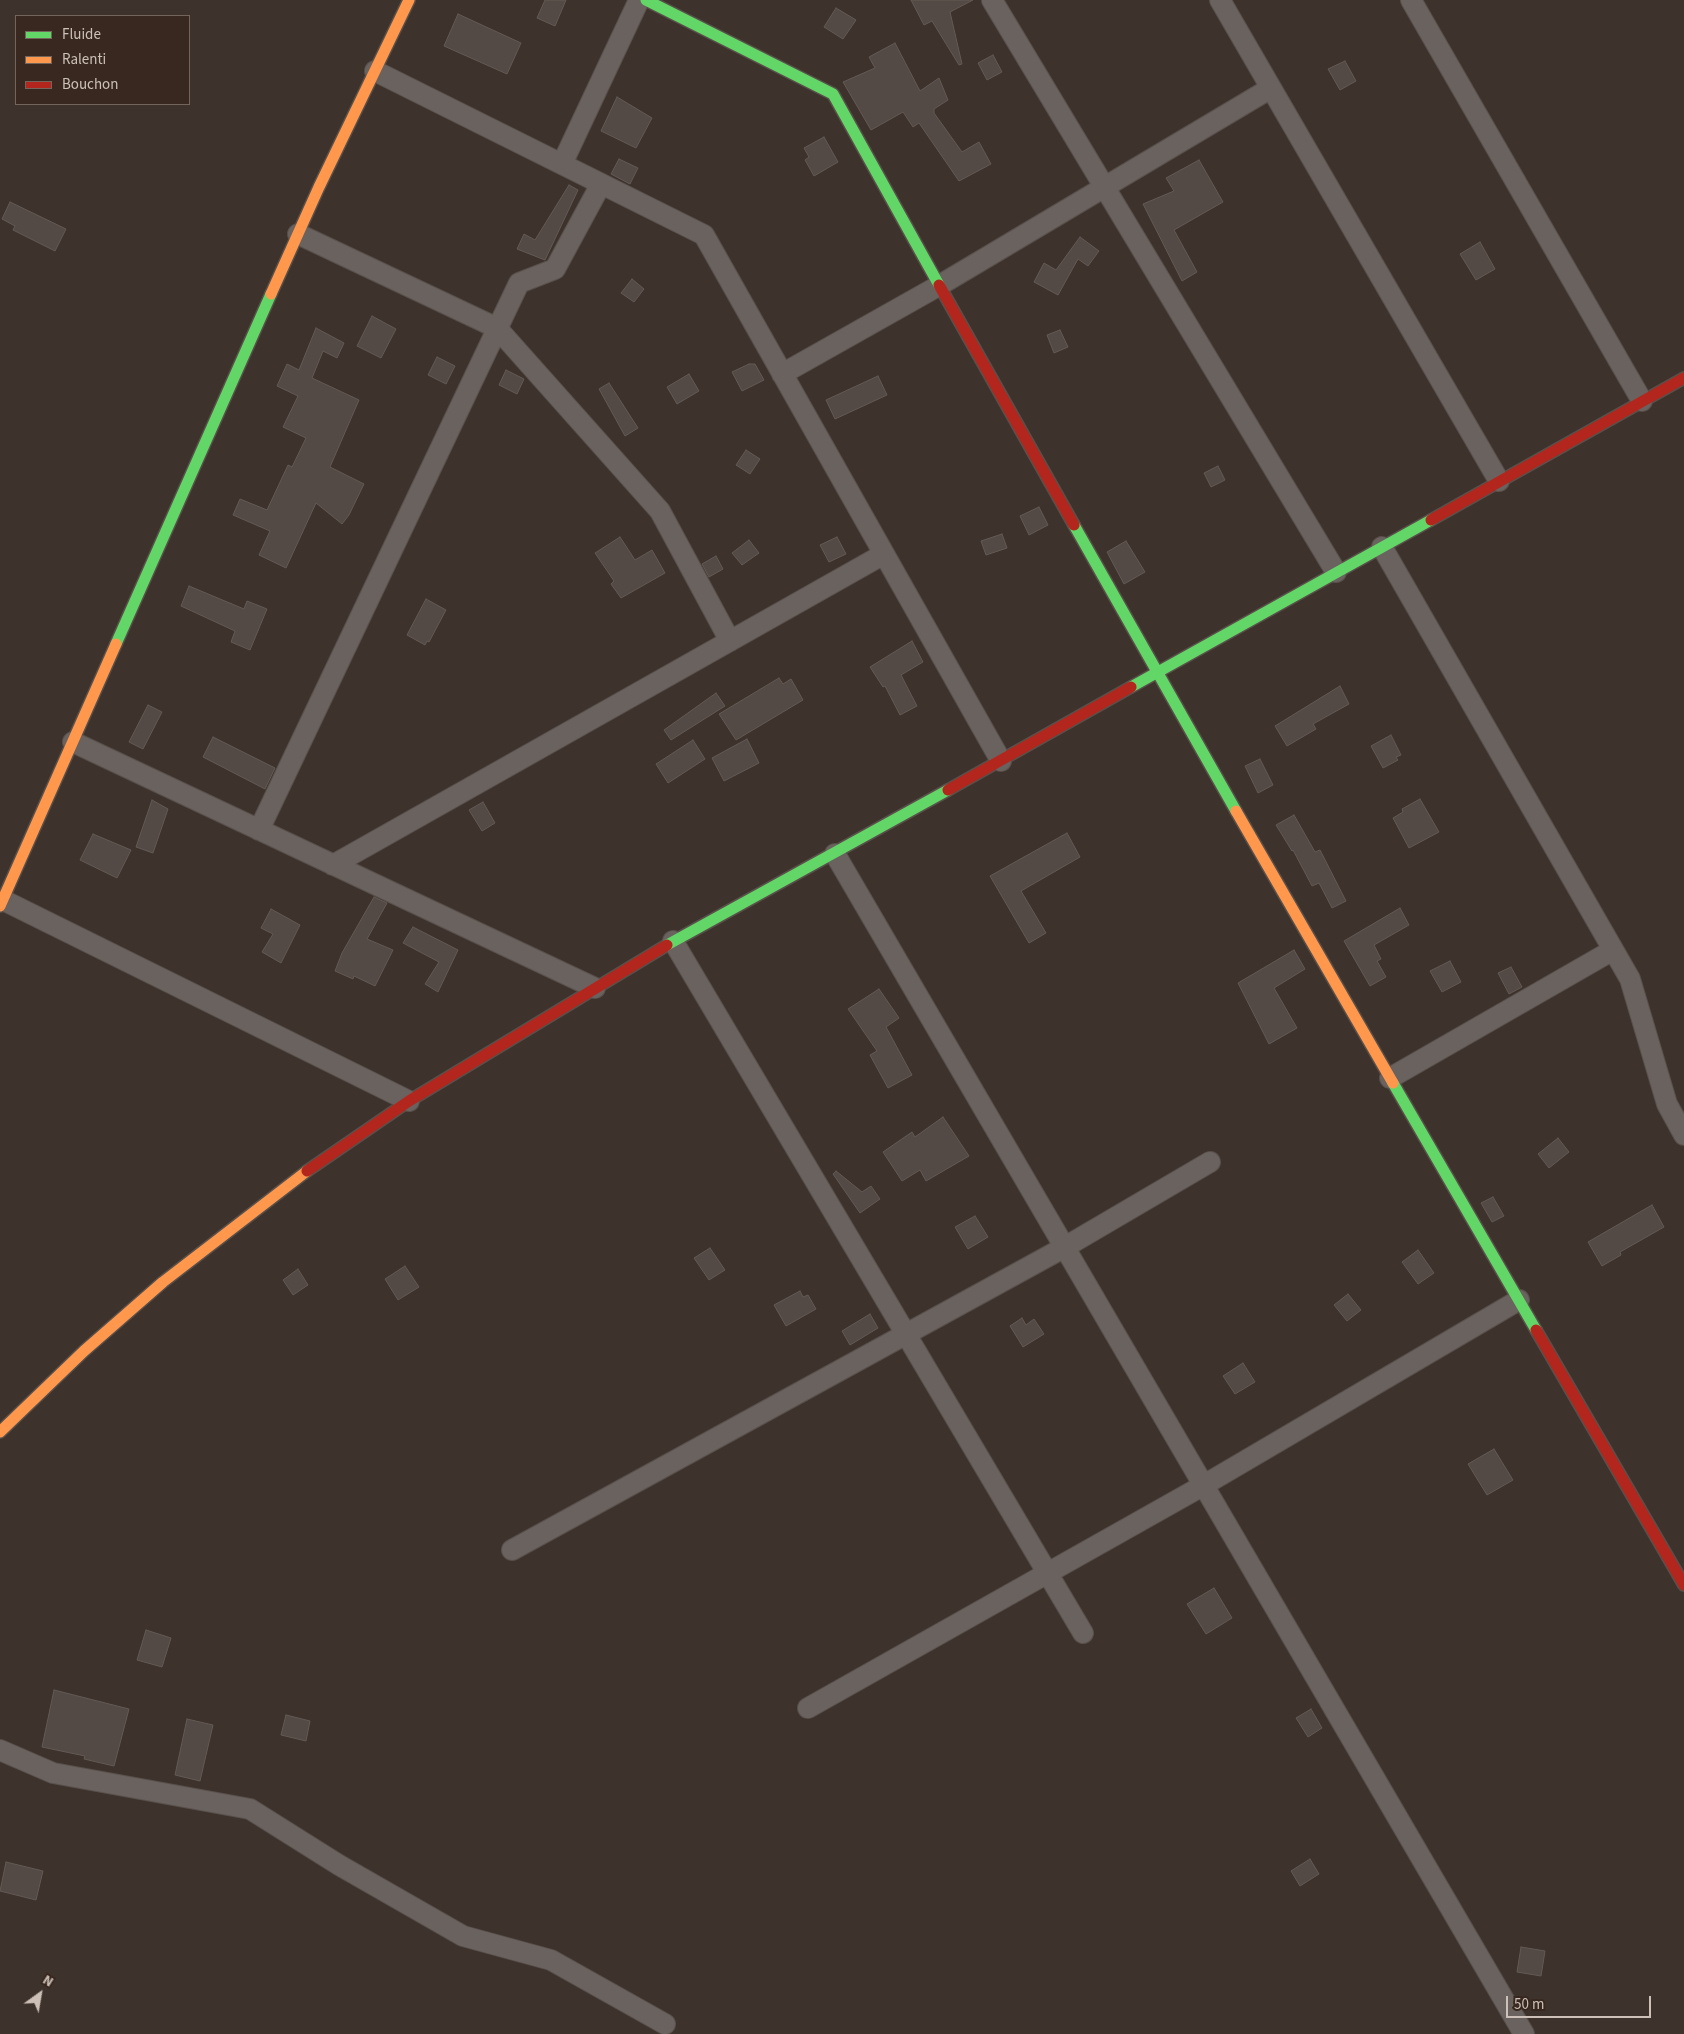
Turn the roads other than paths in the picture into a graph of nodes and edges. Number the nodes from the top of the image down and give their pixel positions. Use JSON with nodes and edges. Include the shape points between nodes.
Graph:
{"nodes":[{"id":1,"x":408,"y":0,"type":"edge"},
{"id":2,"x":639,"y":0,"type":"edge"},
{"id":3,"x":646,"y":0,"type":"edge"},
{"id":4,"x":992,"y":0,"type":"edge"},
{"id":5,"x":1220,"y":0,"type":"edge"},
{"id":6,"x":1411,"y":0,"type":"edge"},
{"id":7,"x":375,"y":71,"type":"junction"},
{"id":8,"x":1271,"y":88,"type":"junction"},
{"id":9,"x":562,"y":164,"type":"junction"},
{"id":10,"x":601,"y":184,"type":"junction"},
{"id":11,"x":1105,"y":187,"type":"junction"},
{"id":12,"x":298,"y":234,"type":"junction"},
{"id":13,"x":940,"y":285,"type":"junction"},
{"id":14,"x":497,"y":328,"type":"junction"},
{"id":15,"x":782,"y":374,"type":"junction"},
{"id":16,"x":1684,"y":378,"type":"edge"},
{"id":17,"x":1642,"y":401,"type":"junction"},
{"id":18,"x":1499,"y":481,"type":"junction"},
{"id":19,"x":1382,"y":547,"type":"junction"},
{"id":20,"x":884,"y":554,"type":"junction"},
{"id":21,"x":1336,"y":572,"type":"junction"},
{"id":22,"x":730,"y":641,"type":"junction"},
{"id":23,"x":1156,"y":673,"type":"junction"},
{"id":24,"x":73,"y":742,"type":"junction"},
{"id":25,"x":1001,"y":761,"type":"junction"},
{"id":26,"x":259,"y":830,"type":"junction"},
{"id":27,"x":835,"y":854,"type":"junction"},
{"id":28,"x":333,"y":865,"type":"junction"},
{"id":29,"x":1,"y":903,"type":"edge"},
{"id":30,"x":673,"y":941,"type":"junction"},
{"id":31,"x":1613,"y":950,"type":"junction"},
{"id":32,"x":595,"y":988,"type":"junction"},
{"id":33,"x":1390,"y":1078,"type":"junction"},
{"id":34,"x":409,"y":1101,"type":"junction"},
{"id":35,"x":1684,"y":1135,"type":"edge"},
{"id":36,"x":1210,"y":1162,"type":"dead end"},
{"id":37,"x":1065,"y":1247,"type":"junction"},
{"id":38,"x":1519,"y":1300,"type":"junction"},
{"id":39,"x":906,"y":1333,"type":"junction"},
{"id":40,"x":0,"y":1432,"type":"edge"},
{"id":41,"x":1204,"y":1485,"type":"junction"},
{"id":42,"x":512,"y":1550,"type":"dead end"},
{"id":43,"x":1048,"y":1573,"type":"junction"},
{"id":44,"x":1684,"y":1585,"type":"edge"},
{"id":45,"x":1083,"y":1633,"type":"dead end"},
{"id":46,"x":808,"y":1708,"type":"dead end"},
{"id":47,"x":0,"y":1750,"type":"edge"},
{"id":48,"x":666,"y":2024,"type":"dead end"},
{"id":49,"x":1524,"y":2034,"type":"edge"}],
"edges":[{"from":1,"to":7,"type":"main road"},
{"from":2,"to":9,"type":"street"},
{"from":3,"to":13,"type":"main road","via":[[833,94]]},
{"from":4,"to":11,"type":"street"},
{"from":5,"to":8,"type":"street"},
{"from":6,"to":17,"type":"street"},
{"from":7,"to":9,"type":"street"},
{"from":7,"to":12,"type":"main road"},
{"from":8,"to":11,"type":"street"},
{"from":8,"to":18,"type":"street"},
{"from":9,"to":10,"type":"street"},
{"from":10,"to":14,"type":"street","via":[[555,268],[519,283]]},
{"from":10,"to":15,"type":"street","via":[[704,235]]},
{"from":11,"to":13,"type":"street"},
{"from":11,"to":21,"type":"street"},
{"from":12,"to":14,"type":"street"},
{"from":12,"to":24,"type":"main road"},
{"from":13,"to":15,"type":"street"},
{"from":13,"to":23,"type":"main road"},
{"from":14,"to":22,"type":"street","via":[[660,511]]},
{"from":14,"to":26,"type":"street"},
{"from":15,"to":20,"type":"street"},
{"from":16,"to":17,"type":"main road"},
{"from":17,"to":18,"type":"main road"},
{"from":18,"to":19,"type":"main road"},
{"from":19,"to":21,"type":"main road"},
{"from":19,"to":31,"type":"street"},
{"from":20,"to":22,"type":"street"},
{"from":20,"to":25,"type":"street"},
{"from":21,"to":23,"type":"main road"},
{"from":22,"to":28,"type":"street"},
{"from":23,"to":25,"type":"main road"},
{"from":23,"to":33,"type":"main road"},
{"from":24,"to":26,"type":"street"},
{"from":24,"to":29,"type":"main road"},
{"from":25,"to":27,"type":"main road"},
{"from":26,"to":28,"type":"street"},
{"from":27,"to":30,"type":"main road"},
{"from":27,"to":37,"type":"street"},
{"from":28,"to":32,"type":"street"},
{"from":29,"to":34,"type":"street"},
{"from":30,"to":32,"type":"main road"},
{"from":30,"to":39,"type":"street"},
{"from":31,"to":33,"type":"street"},
{"from":31,"to":35,"type":"street","via":[[1630,979],[1667,1104]]},
{"from":32,"to":34,"type":"main road"},
{"from":33,"to":38,"type":"main road"},
{"from":34,"to":40,"type":"main road","via":[[324,1158],[163,1282],[84,1351]]},
{"from":36,"to":37,"type":"street"},
{"from":37,"to":39,"type":"street"},
{"from":37,"to":41,"type":"street"},
{"from":38,"to":41,"type":"street"},
{"from":38,"to":44,"type":"main road"},
{"from":39,"to":42,"type":"street"},
{"from":39,"to":43,"type":"street"},
{"from":41,"to":43,"type":"street"},
{"from":41,"to":49,"type":"street"},
{"from":43,"to":45,"type":"street"},
{"from":43,"to":46,"type":"street"},
{"from":47,"to":48,"type":"street","via":[[53,1773],[250,1809],[338,1865],[462,1936],[551,1960]]}]}
